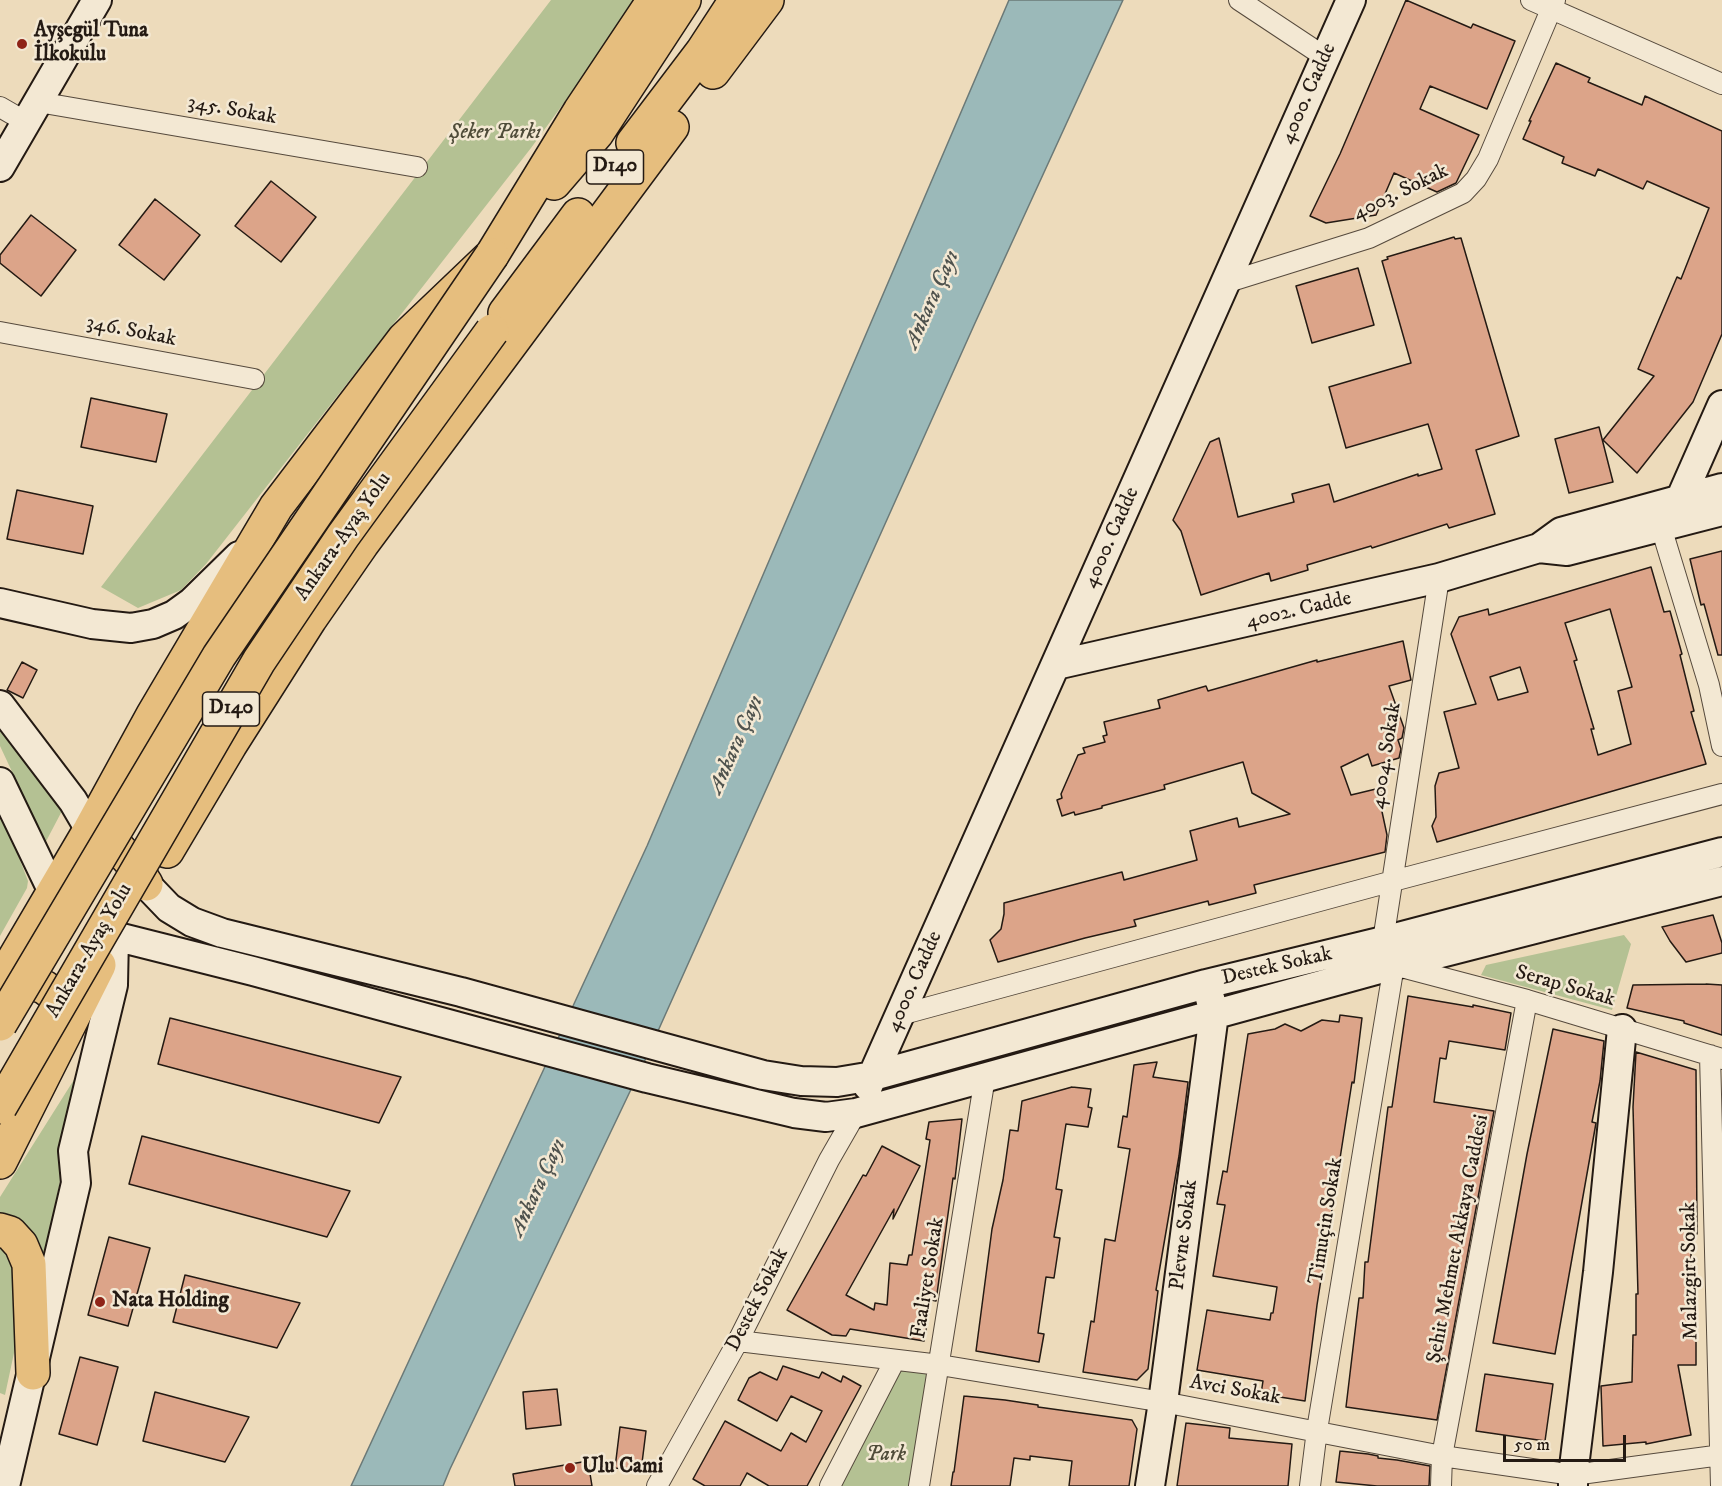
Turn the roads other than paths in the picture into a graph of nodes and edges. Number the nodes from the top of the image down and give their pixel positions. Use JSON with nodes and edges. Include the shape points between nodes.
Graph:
{"nodes":[{"id":1,"x":97,"y":0,"type":"edge"},
{"id":2,"x":654,"y":0,"type":"edge"},
{"id":3,"x":684,"y":0,"type":"edge"},
{"id":4,"x":736,"y":0,"type":"edge"},
{"id":5,"x":767,"y":0,"type":"edge"},
{"id":6,"x":1239,"y":0,"type":"edge"},
{"id":7,"x":1351,"y":0,"type":"edge"},
{"id":8,"x":1531,"y":0,"type":"edge"},
{"id":9,"x":1553,"y":4,"type":"edge"},
{"id":10,"x":1325,"y":57,"type":"junction"},
{"id":11,"x":1722,"y":84,"type":"edge"},
{"id":12,"x":0,"y":108,"type":"edge"},
{"id":13,"x":32,"y":112,"type":"junction"},
{"id":14,"x":672,"y":127,"type":"junction"},
{"id":15,"x":0,"y":167,"type":"edge"},
{"id":16,"x":417,"y":167,"type":"dead end"},
{"id":17,"x":492,"y":255,"type":"junction"},
{"id":18,"x":542,"y":263,"type":"junction"},
{"id":19,"x":1226,"y":283,"type":"junction"},
{"id":20,"x":0,"y":332,"type":"edge"},
{"id":21,"x":254,"y":380,"type":"dead end"},
{"id":22,"x":1722,"y":405,"type":"edge"},
{"id":23,"x":1722,"y":488,"type":"edge"},
{"id":24,"x":1722,"y":511,"type":"edge"},
{"id":25,"x":1675,"y":516,"type":"junction"},
{"id":26,"x":257,"y":538,"type":"junction"},
{"id":27,"x":1439,"y":578,"type":"junction"},
{"id":28,"x":0,"y":603,"type":"edge"},
{"id":29,"x":1056,"y":665,"type":"junction"},
{"id":30,"x":0,"y":705,"type":"edge"},
{"id":31,"x":1722,"y":746,"type":"edge"},
{"id":32,"x":128,"y":758,"type":"junction"},
{"id":33,"x":0,"y":782,"type":"edge"},
{"id":34,"x":201,"y":794,"type":"junction"},
{"id":35,"x":1722,"y":794,"type":"edge"},
{"id":36,"x":90,"y":830,"type":"junction"},
{"id":37,"x":1722,"y":852,"type":"edge"},
{"id":38,"x":1393,"y":881,"type":"junction"},
{"id":39,"x":1722,"y":881,"type":"edge"},
{"id":40,"x":146,"y":884,"type":"junction"},
{"id":41,"x":53,"y":892,"type":"junction"},
{"id":42,"x":114,"y":936,"type":"junction"},
{"id":43,"x":1389,"y":953,"type":"junction"},
{"id":44,"x":0,"y":983,"type":"edge"},
{"id":45,"x":1206,"y":984,"type":"junction"},
{"id":46,"x":0,"y":994,"type":"edge"},
{"id":47,"x":1527,"y":1000,"type":"junction"},
{"id":48,"x":1214,"y":1014,"type":"junction"},
{"id":49,"x":900,"y":1015,"type":"junction"},
{"id":50,"x":0,"y":1024,"type":"edge"},
{"id":51,"x":1622,"y":1029,"type":"junction"},
{"id":52,"x":59,"y":1044,"type":"junction"},
{"id":53,"x":1716,"y":1057,"type":"edge"},
{"id":54,"x":873,"y":1076,"type":"junction"},
{"id":55,"x":986,"y":1077,"type":"junction"},
{"id":56,"x":0,"y":1107,"type":"edge"},
{"id":57,"x":856,"y":1113,"type":"junction"},
{"id":58,"x":0,"y":1162,"type":"edge"},
{"id":59,"x":0,"y":1230,"type":"edge"},
{"id":60,"x":738,"y":1341,"type":"junction"},
{"id":61,"x":895,"y":1360,"type":"junction"},
{"id":62,"x":940,"y":1365,"type":"junction"},
{"id":63,"x":33,"y":1373,"type":"junction"},
{"id":64,"x":1163,"y":1402,"type":"junction"},
{"id":65,"x":1317,"y":1430,"type":"junction"},
{"id":66,"x":1721,"y":1455,"type":"edge"},
{"id":67,"x":1443,"y":1456,"type":"junction"},
{"id":68,"x":1573,"y":1481,"type":"edge"},
{"id":69,"x":5,"y":1486,"type":"edge"},
{"id":70,"x":657,"y":1486,"type":"edge"},
{"id":71,"x":830,"y":1486,"type":"edge"},
{"id":72,"x":919,"y":1486,"type":"edge"},
{"id":73,"x":1150,"y":1486,"type":"edge"},
{"id":74,"x":1310,"y":1486,"type":"edge"},
{"id":75,"x":1441,"y":1486,"type":"edge"},
{"id":76,"x":1721,"y":1486,"type":"edge"}],
"edges":[{"from":1,"to":13,"type":"street"},
{"from":2,"to":17,"type":"highway","via":[[579,111]]},
{"from":3,"to":17,"type":"highway","name":"Ankara-Ayaş Yolu","number":"D140","via":[[597,134]]},
{"from":4,"to":18,"type":"highway","name":"Ankara-Ayaş Yolu","number":"D140","via":[[702,52]]},
{"from":5,"to":14,"type":"highway"},
{"from":6,"to":10,"type":"street"},
{"from":7,"to":10,"type":"street","name":"4000. Cadde"},
{"from":8,"to":9,"type":"street"},
{"from":9,"to":11,"type":"street"},
{"from":9,"to":19,"type":"street","name":"4003. Sokak","via":[[1488,159],[1463,193],[1369,238]]},
{"from":10,"to":19,"type":"street","name":"4000. Cadde"},
{"from":12,"to":13,"type":"street","name":"345. Sokak"},
{"from":13,"to":15,"type":"street"},
{"from":13,"to":16,"type":"street","name":"345. Sokak"},
{"from":14,"to":18,"type":"highway"},
{"from":14,"to":34,"type":"highway","via":[[362,544],[310,619]]},
{"from":17,"to":26,"type":"highway","via":[[404,339],[282,498]]},
{"from":17,"to":50,"type":"highway","name":"Ankara-Ayaş Yolu","number":"D140","bridge":true,"via":[[219,656]]},
{"from":18,"to":56,"type":"highway","name":"Ankara-Ayaş Yolu","number":"D140","bridge":true,"via":[[342,536],[259,662]]},
{"from":19,"to":29,"type":"street","name":"4000. Cadde"},
{"from":20,"to":21,"type":"street","name":"346. Sokak"},
{"from":22,"to":25,"type":"street"},
{"from":23,"to":25,"type":"street","name":"4002. Cadde"},
{"from":24,"to":25,"type":"street","name":"4002. Cadde"},
{"from":25,"to":27,"type":"street","name":"4002. Cadde","via":[[1567,551],[1539,549]]},
{"from":25,"to":31,"type":"street"},
{"from":26,"to":28,"type":"street","via":[[192,602],[153,624],[131,628],[92,624]]},
{"from":26,"to":32,"type":"highway"},
{"from":27,"to":29,"type":"street","name":"4002. Cadde"},
{"from":27,"to":38,"type":"street","name":"4004. Sokak"},
{"from":29,"to":49,"type":"street","name":"4000. Cadde"},
{"from":30,"to":36,"type":"street","via":[[74,801]]},
{"from":32,"to":34,"type":"highway","via":[[137,785],[160,801],[182,802]]},
{"from":32,"to":36,"type":"highway"},
{"from":33,"to":41,"type":"street"},
{"from":34,"to":40,"type":"highway"},
{"from":35,"to":38,"type":"street"},
{"from":36,"to":40,"type":"highway","via":[[119,849]]},
{"from":36,"to":41,"type":"highway"},
{"from":37,"to":43,"type":"street","name":"Destek Sokak"},
{"from":38,"to":43,"type":"street","name":"4004. Sokak"},
{"from":38,"to":49,"type":"street"},
{"from":39,"to":43,"type":"street","name":"Destek Sokak"},
{"from":40,"to":42,"type":"highway"},
{"from":40,"to":54,"type":"street","via":[[169,908],[222,933],[558,1017],[763,1075],[837,1082]]},
{"from":41,"to":42,"type":"highway","via":[[64,912],[76,923]]},
{"from":41,"to":44,"type":"highway"},
{"from":42,"to":52,"type":"highway"},
{"from":42,"to":57,"type":"street","via":[[647,1078],[794,1113],[826,1117]]},
{"from":42,"to":63,"type":"street","via":[[124,949],[130,983],[93,1155],[76,1183]]},
{"from":43,"to":45,"type":"street","name":"Destek Sokak"},
{"from":43,"to":47,"type":"street","name":"Serap Sokak"},
{"from":43,"to":48,"type":"street","name":"Destek Sokak"},
{"from":43,"to":65,"type":"street","name":"Timuçin Sokak"},
{"from":45,"to":48,"type":"street","name":"Plevne Sokak"},
{"from":45,"to":54,"type":"street","name":"Destek Sokak"},
{"from":46,"to":52,"type":"highway","via":[[15,984],[34,984],[52,993],[64,1009]]},
{"from":47,"to":51,"type":"street","name":"Serap Sokak"},
{"from":47,"to":67,"type":"street","name":"Şehit Mehmet Akkaya Caddesi"},
{"from":48,"to":55,"type":"street","name":"Destek Sokak"},
{"from":48,"to":64,"type":"street","name":"Plevne Sokak"},
{"from":49,"to":54,"type":"street","name":"4000. Cadde"},
{"from":51,"to":53,"type":"street","name":"Serap Sokak"},
{"from":51,"to":68,"type":"street"},
{"from":52,"to":58,"type":"highway"},
{"from":53,"to":66,"type":"street","name":"Malazgirt Sokak"},
{"from":54,"to":57,"type":"street","name":"Destek Sokak"},
{"from":55,"to":57,"type":"street","name":"Destek Sokak"},
{"from":55,"to":62,"type":"street","name":"Faaliyet Sokak"},
{"from":57,"to":60,"type":"street","name":"Destek Sokak"},
{"from":59,"to":63,"type":"highway","via":[[10,1233],[21,1245],[29,1264]]},
{"from":60,"to":61,"type":"street","name":"Avci Sokak"},
{"from":60,"to":70,"type":"street","name":"Destek Sokak"},
{"from":61,"to":62,"type":"street","name":"Avci Sokak"},
{"from":61,"to":71,"type":"street"},
{"from":62,"to":64,"type":"street","name":"Avci Sokak"},
{"from":62,"to":72,"type":"street","name":"Faaliyet Sokak"},
{"from":63,"to":69,"type":"street"},
{"from":64,"to":65,"type":"street","name":"Avci Sokak"},
{"from":64,"to":73,"type":"street","name":"Plevne Sokak"},
{"from":65,"to":67,"type":"street","name":"Avci Sokak"},
{"from":65,"to":74,"type":"street","name":"Timuçin Sokak"},
{"from":66,"to":68,"type":"street","name":"Avci Sokak"},
{"from":66,"to":76,"type":"street","name":"Malazgirt Sokak"},
{"from":67,"to":68,"type":"street","name":"Avci Sokak"},
{"from":67,"to":75,"type":"street","name":"Şehit Mehmet Akkaya Caddesi"}]}
